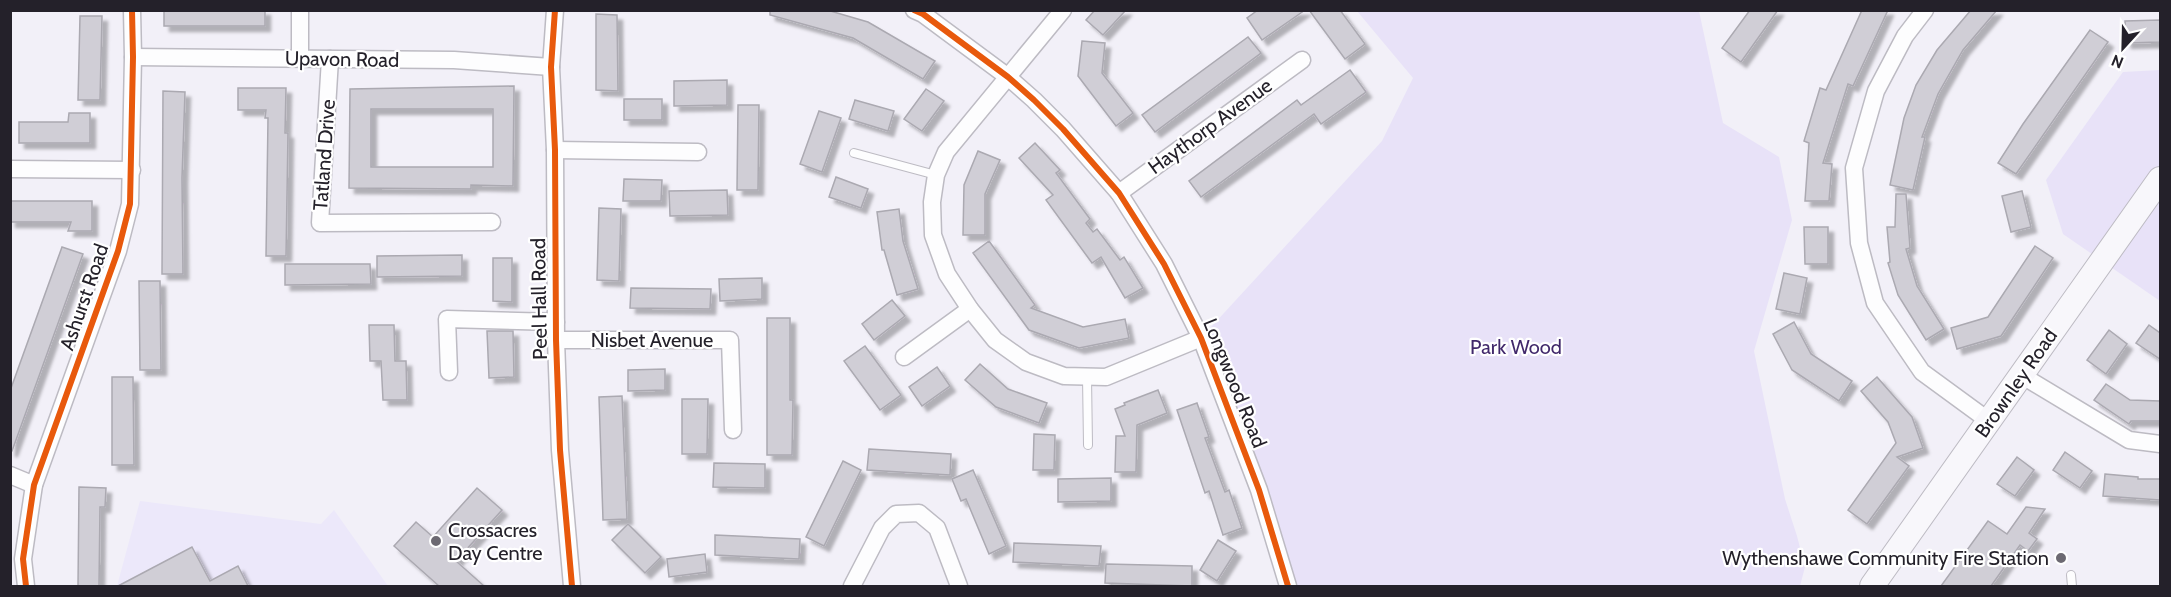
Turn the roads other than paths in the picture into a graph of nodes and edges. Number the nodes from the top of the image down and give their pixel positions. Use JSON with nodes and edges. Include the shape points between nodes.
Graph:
{"nodes":[{"id":1,"x":132,"y":10,"type":"edge"},
{"id":2,"x":300,"y":10,"type":"edge"},
{"id":3,"x":555,"y":10,"type":"edge"},
{"id":4,"x":914,"y":10,"type":"edge"},
{"id":5,"x":1063,"y":10,"type":"edge"},
{"id":6,"x":1925,"y":10,"type":"edge"},
{"id":7,"x":133,"y":57,"type":"junction"},
{"id":8,"x":300,"y":58,"type":"junction"},
{"id":9,"x":330,"y":59,"type":"junction"},
{"id":10,"x":1302,"y":60,"type":"dead end"},
{"id":11,"x":551,"y":67,"type":"junction"},
{"id":12,"x":1008,"y":77,"type":"junction"},
{"id":13,"x":555,"y":150,"type":"junction"},
{"id":14,"x":698,"y":152,"type":"dead end"},
{"id":15,"x":854,"y":153,"type":"dead end"},
{"id":16,"x":10,"y":170,"type":"edge"},
{"id":17,"x":132,"y":170,"type":"junction"},
{"id":18,"x":936,"y":175,"type":"junction"},
{"id":19,"x":2160,"y":179,"type":"edge"},
{"id":20,"x":1119,"y":193,"type":"junction"},
{"id":21,"x":492,"y":222,"type":"dead end"},
{"id":22,"x":970,"y":309,"type":"junction"},
{"id":23,"x":556,"y":322,"type":"junction"},
{"id":24,"x":1201,"y":338,"type":"junction"},
{"id":25,"x":556,"y":340,"type":"junction"},
{"id":26,"x":904,"y":357,"type":"dead end"},
{"id":27,"x":449,"y":372,"type":"dead end"},
{"id":28,"x":2020,"y":375,"type":"junction"},
{"id":29,"x":1087,"y":377,"type":"junction"},
{"id":30,"x":1989,"y":422,"type":"junction"},
{"id":31,"x":733,"y":430,"type":"dead end"},
{"id":32,"x":1088,"y":444,"type":"dead end"},
{"id":33,"x":2160,"y":444,"type":"edge"},
{"id":34,"x":10,"y":475,"type":"edge"},
{"id":35,"x":34,"y":485,"type":"junction"},
{"id":36,"x":2071,"y":575,"type":"dead end"},
{"id":37,"x":26,"y":586,"type":"edge"},
{"id":38,"x":572,"y":586,"type":"edge"},
{"id":39,"x":852,"y":586,"type":"edge"},
{"id":40,"x":959,"y":586,"type":"edge"},
{"id":41,"x":1288,"y":586,"type":"edge"},
{"id":42,"x":1872,"y":586,"type":"edge"},
{"id":43,"x":2072,"y":586,"type":"edge"}],
"edges":[{"from":1,"to":7,"type":"street","name":"Ashurst Road"},
{"from":2,"to":8,"type":"street"},
{"from":3,"to":11,"type":"street","name":"Peel Hall Road"},
{"from":4,"to":12,"type":"street","name":"Longwood Road"},
{"from":5,"to":12,"type":"street"},
{"from":6,"to":30,"type":"street","via":[[1905,36],[1876,91],[1857,157],[1854,168],[1859,243],[1875,303],[1922,372]]},
{"from":7,"to":8,"type":"street","name":"Upavon Road"},
{"from":7,"to":17,"type":"street","name":"Ashurst Road"},
{"from":8,"to":9,"type":"street","name":"Upavon Road"},
{"from":9,"to":11,"type":"street","name":"Upavon Road","via":[[454,60]]},
{"from":9,"to":21,"type":"street","name":"Tatland Drive","via":[[320,223]]},
{"from":10,"to":20,"type":"street","name":"Haythorp Avenue"},
{"from":11,"to":13,"type":"street","name":"Peel Hall Road"},
{"from":12,"to":18,"type":"street","via":[[946,152]]},
{"from":12,"to":20,"type":"street","name":"Longwood Road","via":[[1063,129]]},
{"from":13,"to":14,"type":"street"},
{"from":13,"to":23,"type":"street","name":"Peel Hall Road"},
{"from":15,"to":18,"type":"lane"},
{"from":16,"to":17,"type":"street"},
{"from":17,"to":35,"type":"street","name":"Ashurst Road","via":[[130,204],[118,251]]},
{"from":18,"to":22,"type":"street","via":[[933,235],[947,274]]},
{"from":19,"to":28,"type":"street","name":"Brownley Road"},
{"from":20,"to":24,"type":"street","name":"Longwood Road","via":[[1164,264]]},
{"from":22,"to":26,"type":"street"},
{"from":22,"to":29,"type":"street","via":[[995,340],[1026,362],[1064,376]]},
{"from":23,"to":25,"type":"street","name":"Peel Hall Road"},
{"from":23,"to":27,"type":"street","via":[[447,319]]},
{"from":24,"to":29,"type":"street","via":[[1106,377]]},
{"from":24,"to":41,"type":"street","name":"Longwood Road","via":[[1259,490]]},
{"from":25,"to":31,"type":"street","name":"Nisbet Avenue","via":[[730,340]]},
{"from":25,"to":38,"type":"street","name":"Peel Hall Road","via":[[560,450]]},
{"from":28,"to":30,"type":"street","name":"Brownley Road"},
{"from":28,"to":33,"type":"street","via":[[2129,440]]},
{"from":29,"to":32,"type":"lane"},
{"from":30,"to":42,"type":"street","name":"Brownley Road"},
{"from":34,"to":35,"type":"street"},
{"from":35,"to":37,"type":"street","name":"Ashurst Road","via":[[23,560]]},
{"from":36,"to":43,"type":"lane"},
{"from":39,"to":40,"type":"street","via":[[882,528],[896,514],[919,513],[937,528]]}]}
